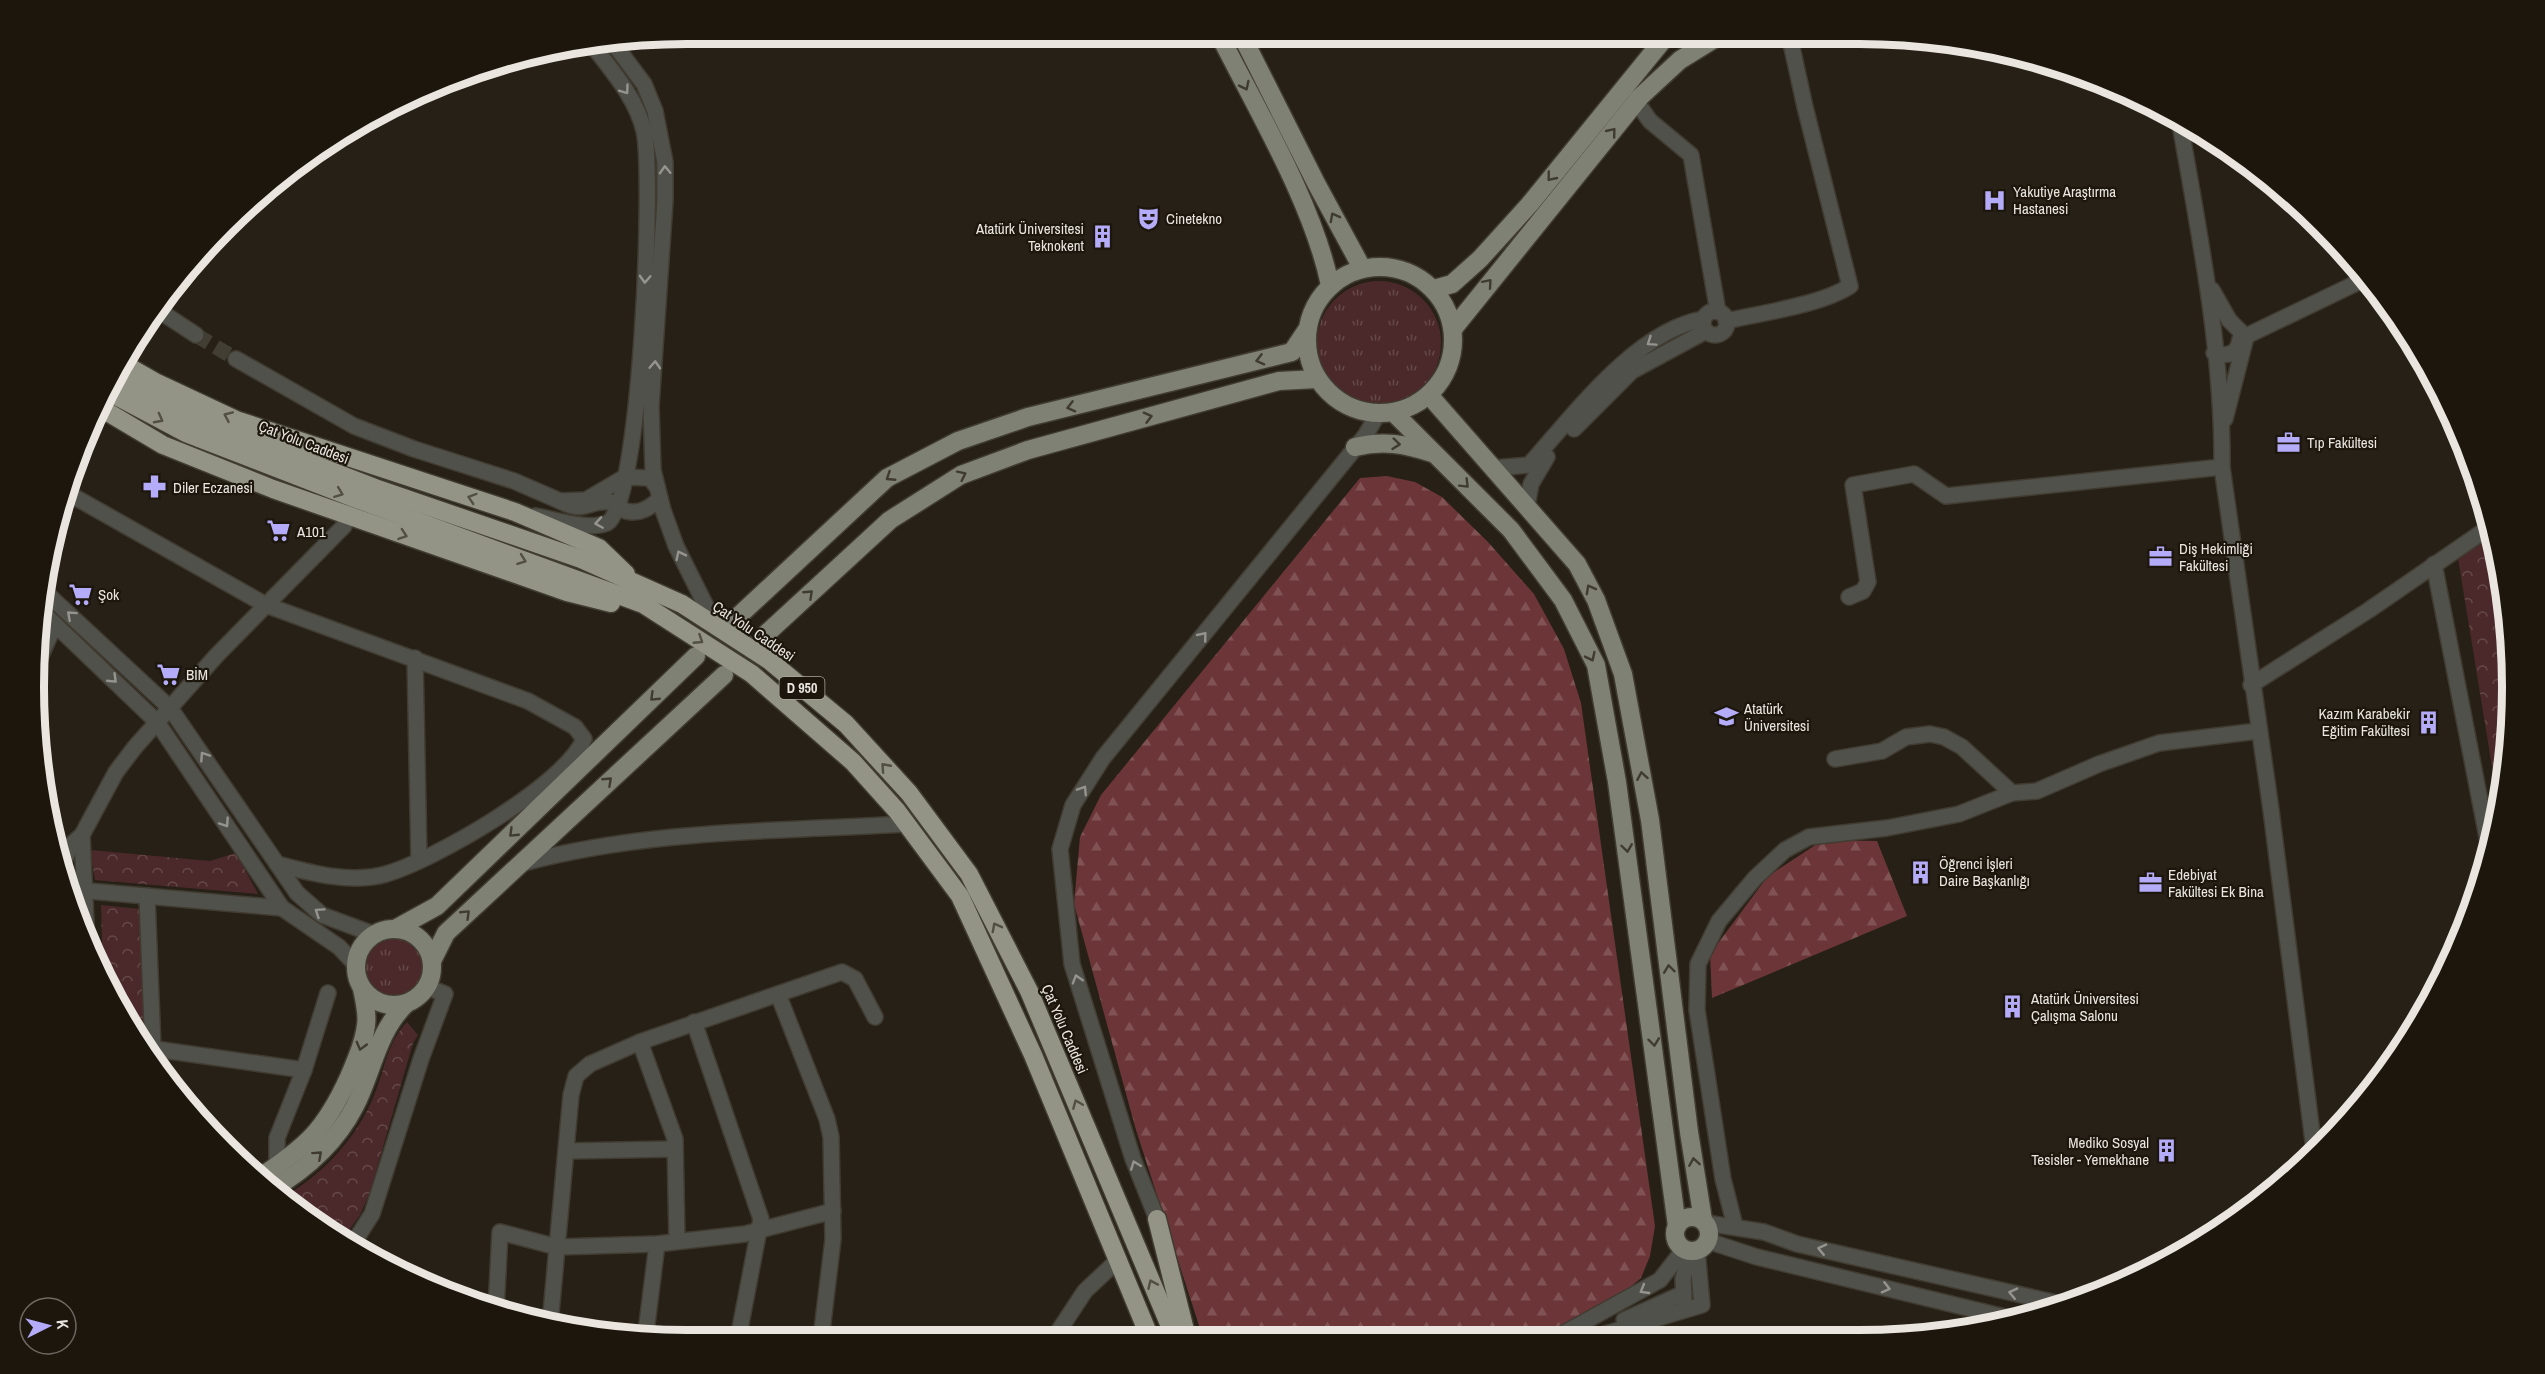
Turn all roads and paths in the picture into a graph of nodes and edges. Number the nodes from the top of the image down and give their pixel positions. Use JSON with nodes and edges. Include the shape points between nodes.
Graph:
{"nodes":[{"id":1,"x":1223,"y":43,"type":"edge"},
{"id":2,"x":1246,"y":43,"type":"edge"},
{"id":3,"x":1661,"y":43,"type":"edge"},
{"id":4,"x":1707,"y":43,"type":"edge"},
{"id":5,"x":1792,"y":43,"type":"edge"},
{"id":6,"x":617,"y":48,"type":"edge"},
{"id":7,"x":596,"y":50,"type":"edge"},
{"id":8,"x":1636,"y":101,"type":"junction"},
{"id":9,"x":2181,"y":131,"type":"edge"},
{"id":10,"x":1362,"y":268,"type":"junction"},
{"id":11,"x":2207,"y":279,"type":"junction"},
{"id":12,"x":2358,"y":282,"type":"edge"},
{"id":13,"x":1330,"y":285,"type":"junction"},
{"id":14,"x":1434,"y":289,"type":"junction"},
{"id":15,"x":163,"y":313,"type":"edge"},
{"id":16,"x":1722,"y":316,"type":"junction"},
{"id":17,"x":1705,"y":325,"type":"junction"},
{"id":18,"x":1453,"y":329,"type":"junction"},
{"id":19,"x":1306,"y":331,"type":"junction"},
{"id":20,"x":196,"y":335,"type":"tunnel mouth"},
{"id":21,"x":2243,"y":338,"type":"junction"},
{"id":22,"x":2214,"y":349,"type":"junction"},
{"id":23,"x":236,"y":359,"type":"tunnel mouth"},
{"id":24,"x":129,"y":367,"type":"edge"},
{"id":25,"x":1317,"y":379,"type":"junction"},
{"id":26,"x":121,"y":382,"type":"edge"},
{"id":27,"x":114,"y":395,"type":"edge"},
{"id":28,"x":1429,"y":395,"type":"junction"},
{"id":29,"x":106,"y":411,"type":"edge"},
{"id":30,"x":1386,"y":413,"type":"junction"},
{"id":31,"x":2222,"y":429,"type":"junction"},
{"id":32,"x":1355,"y":447,"type":"junction"},
{"id":33,"x":1435,"y":454,"type":"junction"},
{"id":34,"x":2222,"y":467,"type":"junction"},
{"id":35,"x":1494,"y":468,"type":"junction"},
{"id":36,"x":625,"y":477,"type":"junction"},
{"id":37,"x":659,"y":493,"type":"junction"},
{"id":38,"x":73,"y":496,"type":"edge"},
{"id":39,"x":560,"y":501,"type":"junction"},
{"id":40,"x":1527,"y":506,"type":"junction"},
{"id":41,"x":619,"y":507,"type":"junction"},
{"id":42,"x":515,"y":512,"type":"junction"},
{"id":43,"x":348,"y":516,"type":"junction"},
{"id":44,"x":2483,"y":532,"type":"edge"},
{"id":45,"x":2434,"y":564,"type":"junction"},
{"id":46,"x":633,"y":582,"type":"junction"},
{"id":47,"x":50,"y":597,"type":"edge"},
{"id":48,"x":1849,"y":597,"type":"dead end"},
{"id":49,"x":266,"y":605,"type":"junction"},
{"id":50,"x":659,"y":614,"type":"junction"},
{"id":51,"x":48,"y":617,"type":"edge"},
{"id":52,"x":55,"y":624,"type":"junction"},
{"id":53,"x":724,"y":625,"type":"junction"},
{"id":54,"x":766,"y":634,"type":"dead end"},
{"id":55,"x":45,"y":646,"type":"edge"},
{"id":56,"x":696,"y":656,"type":"dead end"},
{"id":57,"x":415,"y":658,"type":"junction"},
{"id":58,"x":724,"y":675,"type":"dead end"},
{"id":59,"x":2252,"y":685,"type":"junction"},
{"id":60,"x":170,"y":708,"type":"junction"},
{"id":61,"x":157,"y":722,"type":"junction"},
{"id":62,"x":2258,"y":731,"type":"junction"},
{"id":63,"x":1835,"y":759,"type":"dead end"},
{"id":64,"x":2012,"y":793,"type":"junction"},
{"id":65,"x":907,"y":824,"type":"junction"},
{"id":66,"x":2485,"y":829,"type":"edge"},
{"id":67,"x":82,"y":835,"type":"junction"},
{"id":68,"x":66,"y":857,"type":"edge"},
{"id":69,"x":419,"y":860,"type":"junction"},
{"id":70,"x":277,"y":864,"type":"junction"},
{"id":71,"x":517,"y":865,"type":"junction"},
{"id":72,"x":77,"y":890,"type":"edge"},
{"id":73,"x":84,"y":890,"type":"junction"},
{"id":74,"x":147,"y":896,"type":"junction"},
{"id":75,"x":282,"y":908,"type":"junction"},
{"id":76,"x":85,"y":914,"type":"edge"},
{"id":77,"x":397,"y":928,"type":"junction"},
{"id":78,"x":373,"y":934,"type":"junction"},
{"id":79,"x":432,"y":961,"type":"junction"},
{"id":80,"x":356,"y":965,"type":"junction"},
{"id":81,"x":427,"y":987,"type":"junction"},
{"id":82,"x":362,"y":988,"type":"junction"},
{"id":83,"x":328,"y":993,"type":"dead end"},
{"id":84,"x":778,"y":994,"type":"junction"},
{"id":85,"x":407,"y":1003,"type":"junction"},
{"id":86,"x":875,"y":1017,"type":"dead end"},
{"id":87,"x":694,"y":1022,"type":"junction"},
{"id":88,"x":147,"y":1037,"type":"edge"},
{"id":89,"x":640,"y":1042,"type":"junction"},
{"id":90,"x":155,"y":1049,"type":"edge"},
{"id":91,"x":304,"y":1070,"type":"junction"},
{"id":92,"x":2313,"y":1142,"type":"edge"},
{"id":93,"x":675,"y":1149,"type":"junction"},
{"id":94,"x":567,"y":1151,"type":"junction"},
{"id":95,"x":277,"y":1166,"type":"junction"},
{"id":96,"x":266,"y":1173,"type":"edge"},
{"id":97,"x":279,"y":1185,"type":"edge"},
{"id":98,"x":833,"y":1211,"type":"junction"},
{"id":99,"x":1157,"y":1219,"type":"joint"},
{"id":100,"x":1677,"y":1226,"type":"junction"},
{"id":101,"x":1735,"y":1226,"type":"junction"},
{"id":102,"x":760,"y":1231,"type":"junction"},
{"id":103,"x":356,"y":1239,"type":"edge"},
{"id":104,"x":1698,"y":1239,"type":"junction"},
{"id":105,"x":677,"y":1241,"type":"junction"},
{"id":106,"x":657,"y":1244,"type":"junction"},
{"id":107,"x":557,"y":1247,"type":"junction"},
{"id":108,"x":1864,"y":1259,"type":"junction"},
{"id":109,"x":1118,"y":1260,"type":"junction"},
{"id":110,"x":1861,"y":1282,"type":"junction"},
{"id":111,"x":1684,"y":1293,"type":"junction"},
{"id":112,"x":496,"y":1301,"type":"edge"},
{"id":113,"x":2039,"y":1305,"type":"edge"},
{"id":114,"x":1685,"y":1310,"type":"junction"},
{"id":115,"x":1997,"y":1315,"type":"edge"},
{"id":116,"x":551,"y":1316,"type":"edge"},
{"id":117,"x":646,"y":1329,"type":"edge"},
{"id":118,"x":740,"y":1330,"type":"edge"},
{"id":119,"x":822,"y":1330,"type":"edge"},
{"id":120,"x":1059,"y":1330,"type":"edge"},
{"id":121,"x":1147,"y":1330,"type":"edge"},
{"id":122,"x":1172,"y":1330,"type":"edge"},
{"id":123,"x":1185,"y":1330,"type":"edge"},
{"id":124,"x":1570,"y":1330,"type":"edge"},
{"id":125,"x":1613,"y":1330,"type":"edge"},
{"id":126,"x":1618,"y":1330,"type":"edge"}],
"edges":[{"from":1,"to":13,"type":"main road","one_way":true,"via":[[1295,187],[1324,256]]},
{"from":10,"to":2,"type":"main road","one_way":true},
{"from":3,"to":14,"type":"main road","one_way":true,"via":[[1487,251],[1452,284]]},
{"from":4,"to":8,"type":"main road","via":[[1680,60]]},
{"from":5,"to":16,"type":"street","via":[[1850,286],[1794,306]]},
{"from":37,"to":6,"type":"street","one_way":true,"via":[[653,470],[651,406],[665,162],[655,111],[644,84]]},
{"from":7,"to":36,"type":"street","one_way":true,"via":[[637,106],[645,132],[649,170],[641,366]]},
{"from":8,"to":16,"type":"street","via":[[1650,121],[1691,155]]},
{"from":18,"to":8,"type":"main road","one_way":true},
{"from":9,"to":11,"type":"street"},
{"from":10,"to":13,"type":"main road"},
{"from":10,"to":14,"type":"main road","via":[[1386,266],[1410,272]]},
{"from":11,"to":21,"type":"street"},
{"from":11,"to":22,"type":"street"},
{"from":12,"to":21,"type":"street"},
{"from":13,"to":19,"type":"main road","via":[[1310,314]]},
{"from":14,"to":18,"type":"main road"},
{"from":15,"to":20,"type":"street"},
{"from":16,"to":17,"type":"street","via":[[1709,313]]},
{"from":16,"to":17,"type":"street","via":[[1725,329],[1718,335]]},
{"from":17,"to":35,"type":"street","one_way":true,"via":[[1680,326],[1642,348],[1600,387],[1529,465]]},
{"from":17,"to":40,"type":"street","via":[[1632,370],[1545,459],[1531,484]]},
{"from":18,"to":28,"type":"main road","via":[[1452,353],[1444,376]]},
{"from":19,"to":25,"type":"main road","via":[[1306,348]]},
{"from":19,"to":53,"type":"main road","one_way":true,"via":[[1292,352],[1028,417],[958,441],[887,478]]},
{"from":21,"to":22,"type":"street","via":[[2225,334],[2218,338]]},
{"from":21,"to":31,"type":"street"},
{"from":22,"to":31,"type":"street"},
{"from":23,"to":39,"type":"street","via":[[354,426],[514,481]]},
{"from":42,"to":24,"type":"highway","one_way":true,"via":[[236,420]]},
{"from":25,"to":30,"type":"main road","via":[[1346,406]]},
{"from":54,"to":25,"type":"main road","one_way":true,"via":[[890,520],[961,475],[1028,450],[1279,381]]},
{"from":26,"to":46,"type":"highway","name":"Çat Yolu Caddesi","number":"D 950","via":[[180,413],[375,488],[581,559]]},
{"from":27,"to":50,"type":"highway","number":"D 950","one_way":true,"via":[[186,433],[643,604]]},
{"from":28,"to":30,"type":"main road","via":[[1413,406]]},
{"from":28,"to":35,"type":"main road"},
{"from":29,"to":43,"type":"highway","via":[[163,445]]},
{"from":30,"to":32,"type":"street"},
{"from":30,"to":33,"type":"main road"},
{"from":31,"to":34,"type":"street"},
{"from":32,"to":33,"type":"main road","one_way":true,"via":[[1397,443]]},
{"from":99,"to":32,"type":"street","one_way":true,"via":[[1133,1159],[1072,964],[1060,849],[1073,805],[1103,758]]},
{"from":33,"to":100,"type":"main road","one_way":true,"via":[[1511,530],[1563,600],[1596,665],[1617,782]]},
{"from":34,"to":48,"type":"street","via":[[1946,496],[1914,474],[1853,485],[1868,582],[1863,591]]},
{"from":34,"to":59,"type":"street"},
{"from":35,"to":40,"type":"main road"},
{"from":36,"to":37,"type":"street","via":[[650,478]]},
{"from":36,"to":39,"type":"street","via":[[586,500]]},
{"from":36,"to":41,"type":"street"},
{"from":37,"to":41,"type":"street","via":[[648,509],[627,512]]},
{"from":53,"to":37,"type":"street","one_way":true,"via":[[676,546]]},
{"from":38,"to":49,"type":"street"},
{"from":39,"to":41,"type":"street","via":[[581,508],[610,502]]},
{"from":104,"to":40,"type":"main road","one_way":true,"via":[[1650,820],[1623,674],[1596,600],[1577,564]]},
{"from":41,"to":42,"type":"street","one_way":true,"via":[[608,522],[592,525]]},
{"from":42,"to":46,"type":"highway","via":[[599,548]]},
{"from":43,"to":49,"type":"street","via":[[344,526]]},
{"from":43,"to":50,"type":"highway","one_way":true,"via":[[567,592]]},
{"from":44,"to":45,"type":"street"},
{"from":45,"to":59,"type":"street"},
{"from":45,"to":66,"type":"street"},
{"from":46,"to":53,"type":"highway","name":"Çat Yolu Caddesi","number":"D 950"},
{"from":60,"to":47,"type":"street","one_way":true},
{"from":49,"to":57,"type":"street"},
{"from":49,"to":60,"type":"street"},
{"from":50,"to":65,"type":"highway","number":"D 950","one_way":true,"via":[[752,674],[853,762]]},
{"from":51,"to":52,"type":"street"},
{"from":52,"to":55,"type":"street"},
{"from":52,"to":61,"type":"street","one_way":true},
{"from":122,"to":53,"type":"highway","name":"Çat Yolu Caddesi","number":"D 950","one_way":true,"via":[[1029,991],[969,874],[909,793],[846,724]]},
{"from":56,"to":77,"type":"main road","one_way":true,"via":[[437,906]]},
{"from":57,"to":69,"type":"street"},
{"from":57,"to":69,"type":"street","via":[[528,700],[575,727],[584,739],[579,751],[560,770],[512,809]]},
{"from":71,"to":58,"type":"main road","one_way":true},
{"from":59,"to":62,"type":"street"},
{"from":60,"to":61,"type":"street"},
{"from":70,"to":60,"type":"street","one_way":true},
{"from":61,"to":67,"type":"street","via":[[116,772]]},
{"from":61,"to":75,"type":"street","one_way":true},
{"from":62,"to":64,"type":"street","via":[[2159,743],[2037,791]]},
{"from":62,"to":92,"type":"street"},
{"from":63,"to":64,"type":"street","via":[[1882,751],[1906,737],[1930,734],[1962,747]]},
{"from":64,"to":101,"type":"street","via":[[1959,814],[1809,837],[1785,850],[1719,921],[1698,964],[1697,1010],[1723,1179]]},
{"from":65,"to":71,"type":"street","via":[[797,828],[582,849]]},
{"from":65,"to":109,"type":"highway","number":"D 950","via":[[960,896],[1033,1055]]},
{"from":67,"to":68,"type":"street"},
{"from":67,"to":73,"type":"street"},
{"from":69,"to":70,"type":"street","via":[[385,874],[354,878],[307,873]]},
{"from":78,"to":70,"type":"street","one_way":true,"via":[[322,915],[297,893]]},
{"from":79,"to":71,"type":"main road","one_way":true,"via":[[446,933]]},
{"from":72,"to":73,"type":"street"},
{"from":73,"to":74,"type":"street"},
{"from":73,"to":76,"type":"street"},
{"from":74,"to":75,"type":"street"},
{"from":74,"to":88,"type":"street"},
{"from":75,"to":80,"type":"street","via":[[339,947]]},
{"from":77,"to":78,"type":"main road"},
{"from":77,"to":79,"type":"main road","via":[[419,938]]},
{"from":78,"to":80,"type":"main road","via":[[364,943]]},
{"from":79,"to":81,"type":"main road"},
{"from":80,"to":82,"type":"main road"},
{"from":81,"to":85,"type":"main road"},
{"from":81,"to":103,"type":"street","via":[[445,994],[372,1214]]},
{"from":82,"to":85,"type":"main road","via":[[381,1003]]},
{"from":82,"to":95,"type":"main road","one_way":true,"via":[[367,1023],[359,1053],[334,1110],[317,1134]]},
{"from":83,"to":91,"type":"street"},
{"from":84,"to":86,"type":"street","via":[[842,972],[855,979]]},
{"from":84,"to":87,"type":"street"},
{"from":84,"to":98,"type":"street","via":[[830,1128]]},
{"from":97,"to":85,"type":"main road","one_way":true,"via":[[332,1143],[356,1105],[393,1016]]},
{"from":87,"to":89,"type":"street"},
{"from":87,"to":102,"type":"street","via":[[760,1214]]},
{"from":89,"to":93,"type":"street","via":[[673,1132]]},
{"from":89,"to":94,"type":"street","via":[[590,1064],[576,1076]]},
{"from":90,"to":91,"type":"street"},
{"from":91,"to":95,"type":"street","via":[[277,1138]]},
{"from":93,"to":94,"type":"street"},
{"from":93,"to":105,"type":"street"},
{"from":94,"to":107,"type":"street"},
{"from":95,"to":96,"type":"main road"},
{"from":98,"to":102,"type":"street"},
{"from":98,"to":119,"type":"street","via":[[831,1272]]},
{"from":99,"to":123,"type":"highway"},
{"from":100,"to":104,"type":"main road","via":[[1676,1240]]},
{"from":100,"to":104,"type":"main road","via":[[1690,1216]]},
{"from":101,"to":104,"type":"street"},
{"from":108,"to":101,"type":"street","one_way":true},
{"from":102,"to":105,"type":"street"},
{"from":102,"to":118,"type":"street"},
{"from":104,"to":110,"type":"street"},
{"from":104,"to":111,"type":"street","via":[[1683,1279]]},
{"from":104,"to":114,"type":"street","via":[[1702,1305]]},
{"from":104,"to":124,"type":"street","one_way":true,"via":[[1660,1280]]},
{"from":105,"to":106,"type":"street"},
{"from":106,"to":107,"type":"street"},
{"from":106,"to":117,"type":"street"},
{"from":107,"to":112,"type":"street","via":[[500,1232]]},
{"from":107,"to":116,"type":"street"},
{"from":108,"to":110,"type":"street"},
{"from":113,"to":108,"type":"street","one_way":true},
{"from":109,"to":120,"type":"street","via":[[1085,1291]]},
{"from":109,"to":121,"type":"highway","number":"D 950"},
{"from":110,"to":115,"type":"street","one_way":true},
{"from":111,"to":114,"type":"street"},
{"from":111,"to":125,"type":"street","via":[[1625,1319]]},
{"from":114,"to":126,"type":"street"}]}
